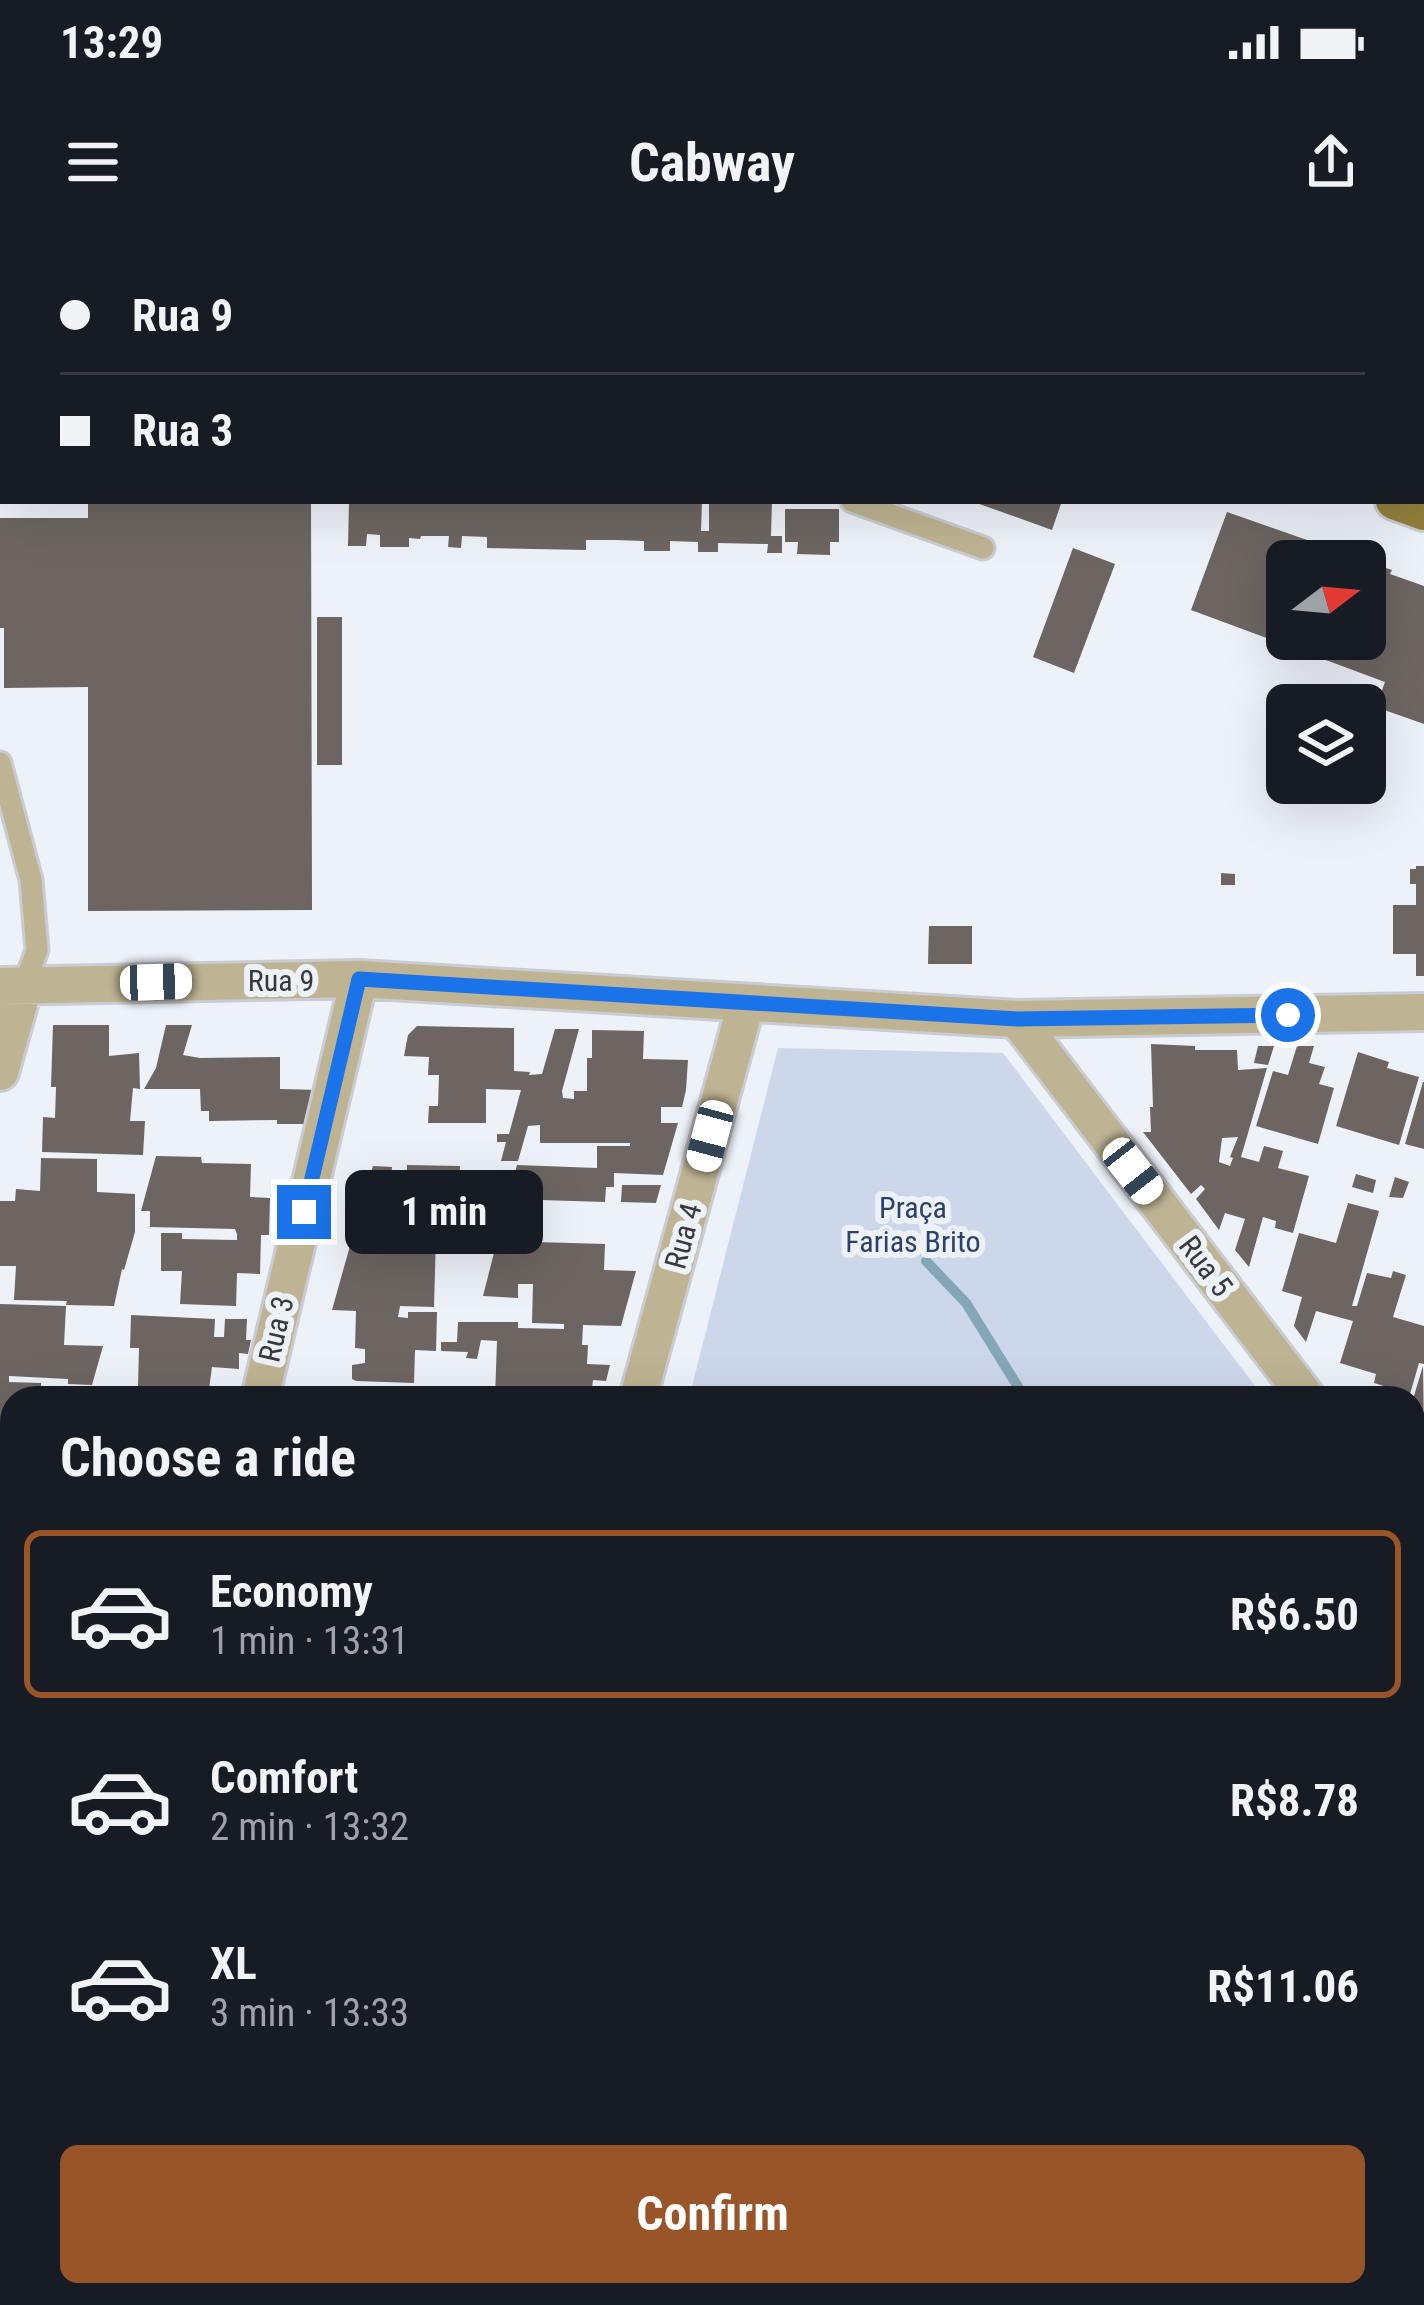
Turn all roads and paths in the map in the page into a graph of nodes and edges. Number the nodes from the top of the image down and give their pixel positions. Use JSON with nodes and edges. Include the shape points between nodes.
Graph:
{"nodes":[{"id":1,"x":884,"y":506,"type":"edge"},
{"id":2,"x":982,"y":548,"type":"dead end"},
{"id":3,"x":0,"y":764,"type":"edge"},
{"id":4,"x":359,"y":979,"type":"junction"},
{"id":5,"x":12,"y":986,"type":"edge"},
{"id":6,"x":746,"y":1004,"type":"junction"},
{"id":7,"x":1424,"y":1012,"type":"edge"},
{"id":8,"x":1017,"y":1019,"type":"junction"},
{"id":9,"x":0,"y":1072,"type":"edge"},
{"id":10,"x":263,"y":1386,"type":"edge"},
{"id":11,"x":641,"y":1386,"type":"edge"},
{"id":12,"x":1298,"y":1386,"type":"edge"}],
"edges":[{"from":1,"to":2,"type":"lane"},
{"from":3,"to":5,"type":"lane","via":[[31,880],[37,950]]},
{"from":4,"to":5,"type":"street","name":"Rua 9"},
{"from":4,"to":6,"type":"street","name":"Rua 9"},
{"from":4,"to":10,"type":"street","name":"Rua 3"},
{"from":5,"to":9,"type":"street"},
{"from":6,"to":8,"type":"street","name":"Rua 9"},
{"from":6,"to":11,"type":"street","name":"Rua 4"},
{"from":7,"to":8,"type":"street","name":"Rua 9"},
{"from":8,"to":12,"type":"street","name":"Rua 5"}]}
